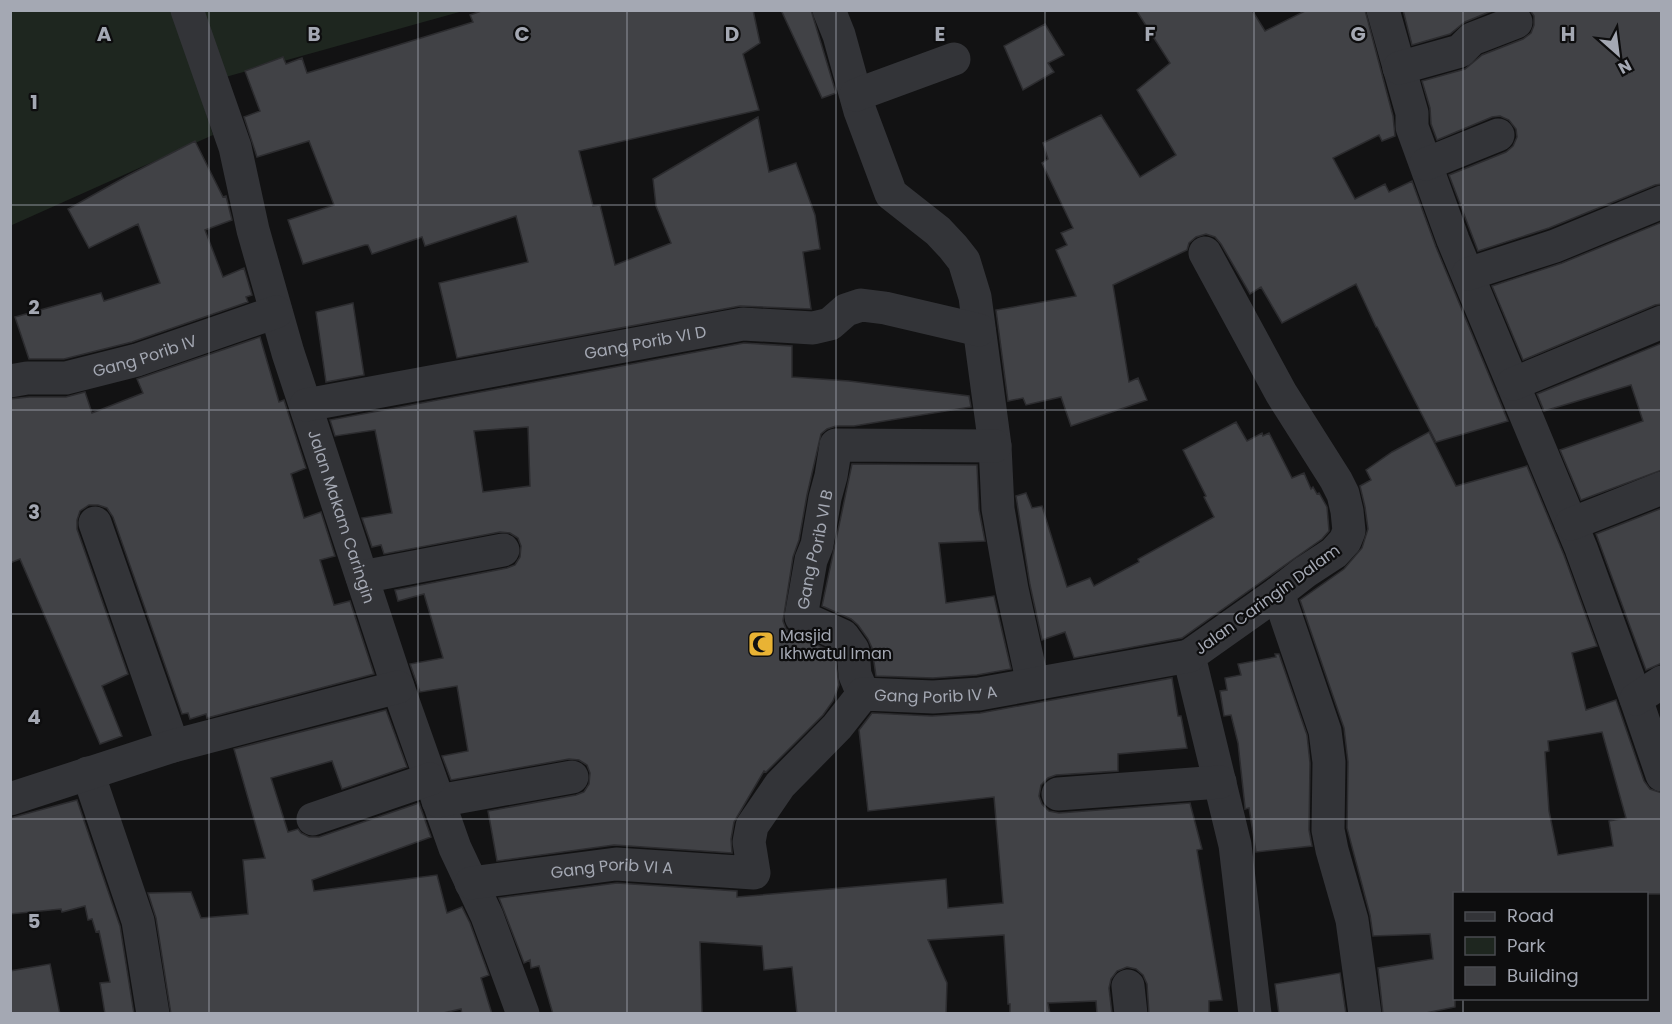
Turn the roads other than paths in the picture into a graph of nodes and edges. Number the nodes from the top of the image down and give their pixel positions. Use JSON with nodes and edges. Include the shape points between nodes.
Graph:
{"nodes":[{"id":1,"x":187,"y":10,"type":"edge"},
{"id":2,"x":829,"y":10,"type":"edge"},
{"id":3,"x":1383,"y":10,"type":"edge"},
{"id":4,"x":1516,"y":22,"type":"dead end"},
{"id":5,"x":954,"y":59,"type":"dead end"},
{"id":6,"x":1399,"y":68,"type":"junction"},
{"id":7,"x":856,"y":95,"type":"junction"},
{"id":8,"x":1498,"y":135,"type":"dead end"},
{"id":9,"x":1426,"y":164,"type":"junction"},
{"id":10,"x":1662,"y":202,"type":"edge"},
{"id":11,"x":1205,"y":253,"type":"dead end"},
{"id":12,"x":1468,"y":274,"type":"junction"},
{"id":13,"x":276,"y":312,"type":"junction"},
{"id":14,"x":1662,"y":322,"type":"edge"},
{"id":15,"x":979,"y":330,"type":"junction"},
{"id":16,"x":10,"y":381,"type":"edge"},
{"id":17,"x":1513,"y":384,"type":"junction"},
{"id":18,"x":306,"y":405,"type":"junction"},
{"id":19,"x":995,"y":446,"type":"junction"},
{"id":20,"x":1662,"y":488,"type":"edge"},
{"id":21,"x":95,"y":523,"type":"dead end"},
{"id":22,"x":1571,"y":524,"type":"junction"},
{"id":23,"x":503,"y":550,"type":"dead end"},
{"id":24,"x":362,"y":577,"type":"junction"},
{"id":25,"x":1278,"y":593,"type":"junction"},
{"id":26,"x":1189,"y":656,"type":"junction"},
{"id":27,"x":1033,"y":684,"type":"junction"},
{"id":28,"x":398,"y":687,"type":"junction"},
{"id":29,"x":1649,"y":690,"type":"edge"},
{"id":30,"x":863,"y":694,"type":"junction"},
{"id":31,"x":173,"y":746,"type":"junction"},
{"id":32,"x":88,"y":773,"type":"junction"},
{"id":33,"x":1662,"y":775,"type":"edge"},
{"id":34,"x":572,"y":777,"type":"dead end"},
{"id":35,"x":1220,"y":782,"type":"junction"},
{"id":36,"x":434,"y":790,"type":"junction"},
{"id":37,"x":12,"y":792,"type":"edge"},
{"id":38,"x":1058,"y":794,"type":"dead end"},
{"id":39,"x":313,"y":819,"type":"dead end"},
{"id":40,"x":754,"y":873,"type":"joint"},
{"id":41,"x":471,"y":883,"type":"junction"},
{"id":42,"x":153,"y":1014,"type":"edge"},
{"id":43,"x":523,"y":1014,"type":"edge"},
{"id":44,"x":1256,"y":1014,"type":"edge"},
{"id":45,"x":1365,"y":1014,"type":"edge"}],
"edges":[{"from":1,"to":13,"type":"street","name":"Jalan Makam Caringin","via":[[235,147]]},
{"from":2,"to":7,"type":"street"},
{"from":3,"to":6,"type":"street"},
{"from":4,"to":6,"type":"street","via":[[1472,39],[1460,51]]},
{"from":5,"to":7,"type":"street"},
{"from":6,"to":9,"type":"street","via":[[1412,113],[1412,127]]},
{"from":7,"to":15,"type":"street","via":[[891,194],[938,231],[964,261],[975,297]]},
{"from":8,"to":9,"type":"street"},
{"from":9,"to":12,"type":"street"},
{"from":10,"to":12,"type":"street","via":[[1555,246]]},
{"from":11,"to":25,"type":"street","name":"Jalan Caringin Dalam","via":[[1281,393],[1336,480],[1347,511],[1349,531],[1345,541]]},
{"from":12,"to":17,"type":"street"},
{"from":13,"to":16,"type":"street","name":"Gang Porib IV","via":[[137,360],[66,378]]},
{"from":13,"to":18,"type":"street","name":"Jalan Makam Caringin"},
{"from":14,"to":17,"type":"street"},
{"from":15,"to":18,"type":"street","name":"Gang Porib VI D","via":[[861,305],[846,310],[830,324],[813,328],[743,324]]},
{"from":15,"to":19,"type":"street"},
{"from":17,"to":22,"type":"street"},
{"from":18,"to":24,"type":"street","name":"Jalan Makam Caringin"},
{"from":19,"to":27,"type":"street","via":[[998,509]]},
{"from":19,"to":30,"type":"street","name":"Gang Porib VI B","via":[[836,445],[801,617],[843,636],[853,650],[855,675]]},
{"from":20,"to":22,"type":"street"},
{"from":21,"to":31,"type":"street"},
{"from":22,"to":29,"type":"street"},
{"from":23,"to":24,"type":"street"},
{"from":24,"to":28,"type":"street","name":"Jalan Makam Caringin"},
{"from":25,"to":26,"type":"street","name":"Jalan Caringin Dalam"},
{"from":25,"to":45,"type":"street","via":[[1325,731],[1329,762],[1328,830],[1352,920]]},
{"from":26,"to":27,"type":"street","name":"Gang Porib IV A"},
{"from":26,"to":35,"type":"street","name":"Jalan Caringin Dalam"},
{"from":27,"to":30,"type":"street","name":"Gang Porib IV A","via":[[933,697]]},
{"from":28,"to":31,"type":"street"},
{"from":28,"to":36,"type":"street","name":"Jalan Makam Caringin"},
{"from":29,"to":33,"type":"street"},
{"from":30,"to":40,"type":"street","name":"Gang Porib IV A","via":[[837,727],[780,785],[752,826],[748,842]]},
{"from":31,"to":32,"type":"street"},
{"from":32,"to":37,"type":"street"},
{"from":32,"to":42,"type":"street","via":[[138,921]]},
{"from":34,"to":36,"type":"street"},
{"from":35,"to":38,"type":"street"},
{"from":35,"to":44,"type":"street","name":"Jalan Caringin Dalam","via":[[1235,845]]},
{"from":36,"to":39,"type":"street"},
{"from":36,"to":41,"type":"street","name":"Jalan Makam Caringin"},
{"from":40,"to":41,"type":"street","name":"Gang Porib VI A","via":[[616,864]]},
{"from":41,"to":43,"type":"street","name":"Jalan Makam Caringin","via":[[510,973]]}]}
